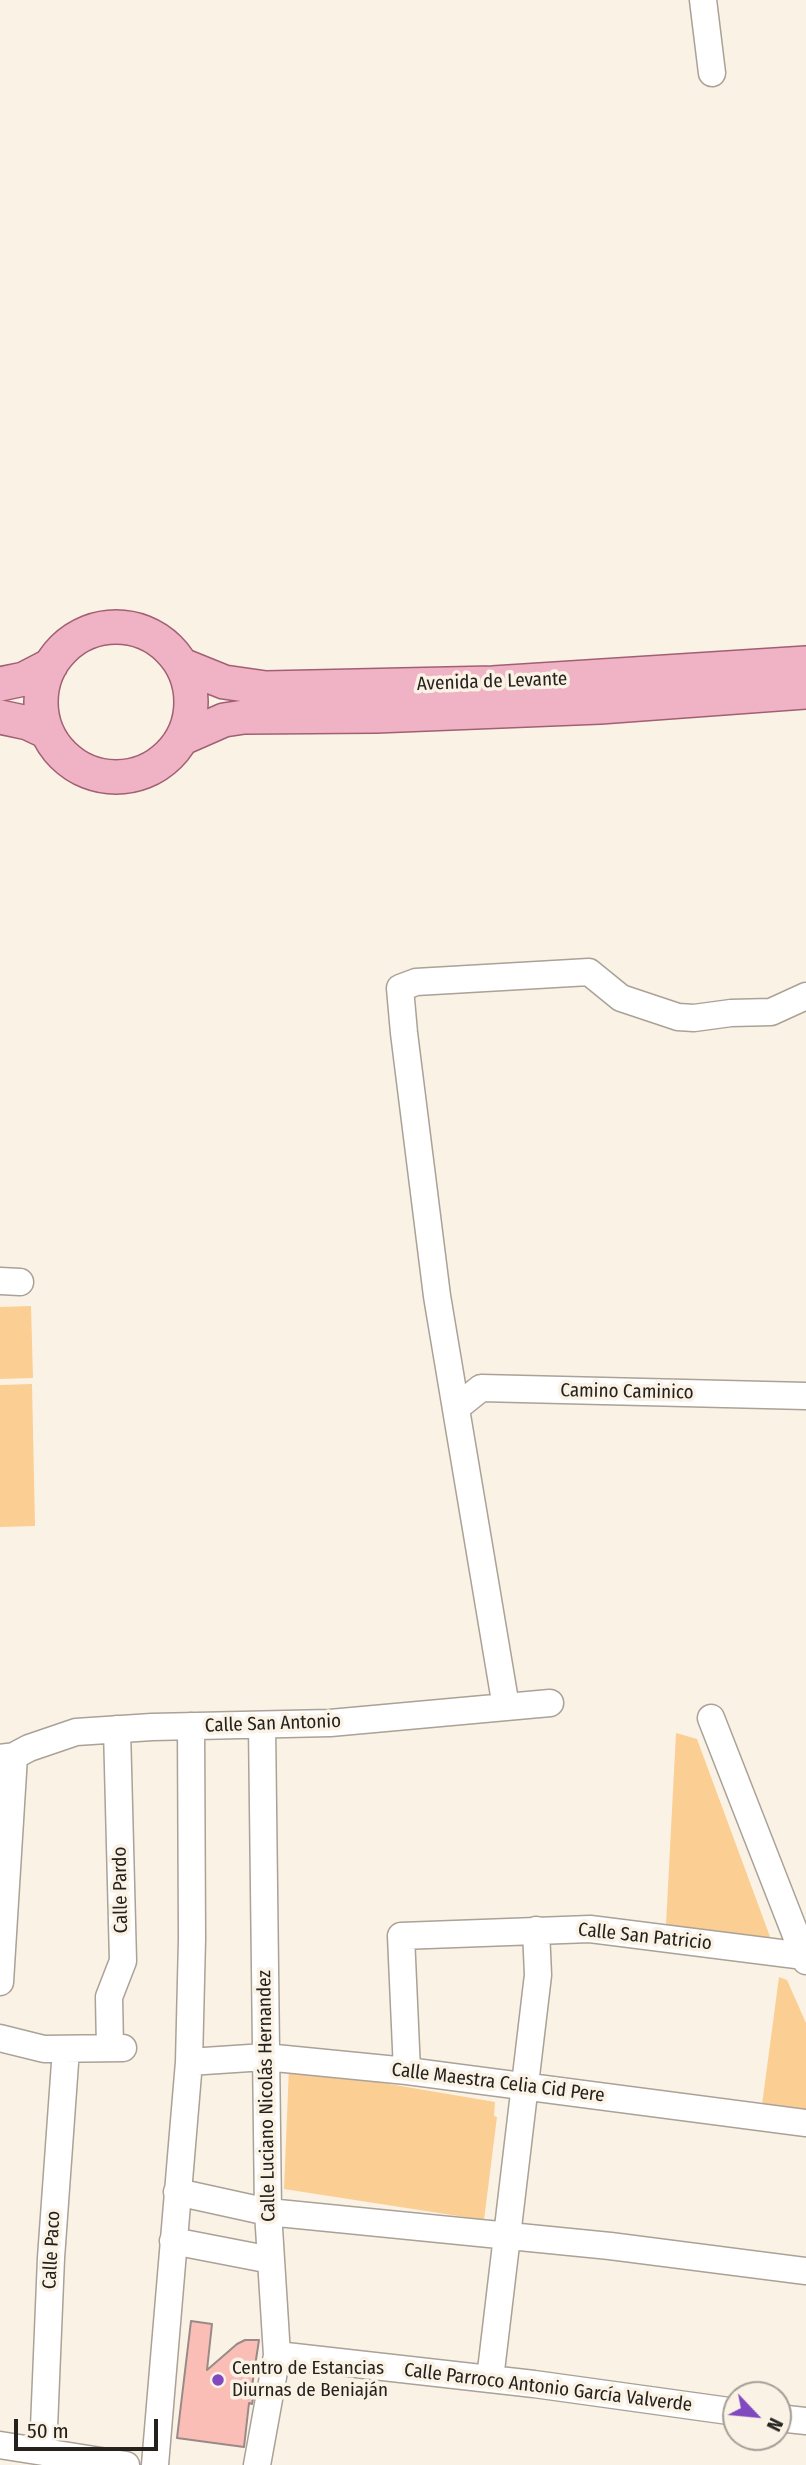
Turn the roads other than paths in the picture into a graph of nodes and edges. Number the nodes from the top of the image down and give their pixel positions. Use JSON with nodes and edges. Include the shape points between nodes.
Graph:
{"nodes":[{"id":1,"x":703,"y":0,"type":"edge"},
{"id":2,"x":712,"y":73,"type":"dead end"},
{"id":3,"x":806,"y":663,"type":"edge"},
{"id":4,"x":51,"y":665,"type":"junction"},
{"id":5,"x":182,"y":665,"type":"junction"},
{"id":6,"x":0,"y":684,"type":"edge"},
{"id":7,"x":806,"y":692,"type":"edge"},
{"id":8,"x":0,"y":717,"type":"edge"},
{"id":9,"x":47,"y":732,"type":"junction"},
{"id":10,"x":183,"y":738,"type":"junction"},
{"id":11,"x":806,"y":996,"type":"edge"},
{"id":12,"x":806,"y":1396,"type":"edge"},
{"id":13,"x":456,"y":1408,"type":"junction"},
{"id":14,"x":550,"y":1703,"type":"dead end"},
{"id":15,"x":506,"y":1707,"type":"junction"},
{"id":16,"x":711,"y":1718,"type":"dead end"},
{"id":17,"x":262,"y":1724,"type":"junction"},
{"id":18,"x":191,"y":1726,"type":"junction"},
{"id":19,"x":117,"y":1729,"type":"junction"},
{"id":20,"x":7,"y":1757,"type":"edge"},
{"id":21,"x":536,"y":1930,"type":"junction"},
{"id":22,"x":805,"y":1959,"type":"edge"},
{"id":23,"x":0,"y":1982,"type":"edge"},
{"id":24,"x":0,"y":2038,"type":"edge"},
{"id":25,"x":66,"y":2049,"type":"junction"},
{"id":26,"x":265,"y":2057,"type":"junction"},
{"id":27,"x":189,"y":2062,"type":"junction"},
{"id":28,"x":407,"y":2071,"type":"junction"},
{"id":29,"x":524,"y":2086,"type":"junction"},
{"id":30,"x":806,"y":2123,"type":"edge"},
{"id":31,"x":177,"y":2192,"type":"junction"},
{"id":32,"x":268,"y":2212,"type":"junction"},
{"id":33,"x":505,"y":2236,"type":"junction"},
{"id":34,"x":173,"y":2241,"type":"junction"},
{"id":35,"x":271,"y":2260,"type":"junction"},
{"id":36,"x":806,"y":2272,"type":"edge"},
{"id":37,"x":277,"y":2355,"type":"junction"},
{"id":38,"x":490,"y":2379,"type":"junction"},
{"id":39,"x":722,"y":2410,"type":"edge"},
{"id":40,"x":0,"y":2445,"type":"edge"},
{"id":41,"x":43,"y":2452,"type":"junction"},
{"id":42,"x":126,"y":2465,"type":"edge"},
{"id":43,"x":155,"y":2465,"type":"edge"},
{"id":44,"x":257,"y":2465,"type":"edge"}],
"edges":[{"from":1,"to":2,"type":"street"},
{"from":3,"to":5,"type":"main road","name":"Avenida de Levante","via":[[493,683],[266,688],[224,682]]},
{"from":4,"to":5,"type":"main road","via":[[79,637],[117,627],[155,637]]},
{"from":4,"to":6,"type":"main road","via":[[24,679]]},
{"from":4,"to":9,"type":"main road","via":[[41,705]]},
{"from":5,"to":10,"type":"main road","via":[[192,709]]},
{"from":7,"to":10,"type":"main road","name":"Avenida de Levante","via":[[600,708],[244,717]]},
{"from":8,"to":9,"type":"main road"},
{"from":9,"to":10,"type":"main road","via":[[74,764],[113,777],[154,768]]},
{"from":11,"to":13,"type":"street","via":[[771,1012],[694,1018],[621,998],[589,972],[416,982],[400,988],[437,1296]]},
{"from":12,"to":13,"type":"street","name":"Camino Caminico","via":[[481,1388]]},
{"from":13,"to":15,"type":"street"},
{"from":14,"to":15,"type":"street","name":"Calle San Antonio"},
{"from":15,"to":17,"type":"street","name":"Calle San Antonio","via":[[330,1723]]},
{"from":16,"to":22,"type":"street"},
{"from":17,"to":18,"type":"street","name":"Calle San Antonio"},
{"from":17,"to":26,"type":"street","name":"Calle Luciano Nicolás Hernandez"},
{"from":18,"to":19,"type":"street","name":"Calle San Antonio"},
{"from":18,"to":27,"type":"street"},
{"from":19,"to":20,"type":"street","name":"Calle San Antonio","via":[[76,1732]]},
{"from":19,"to":25,"type":"street","name":"Calle Pardo","via":[[122,1961],[109,1997],[116,2048]]},
{"from":20,"to":23,"type":"street"},
{"from":21,"to":22,"type":"street","name":"Calle San Patricio","via":[[590,1928]]},
{"from":21,"to":28,"type":"street","name":"Calle San Patricio","via":[[401,1936]]},
{"from":21,"to":29,"type":"street","via":[[538,1975]]},
{"from":24,"to":25,"type":"street","via":[[44,2049]]},
{"from":25,"to":41,"type":"street","name":"Calle Paco"},
{"from":26,"to":27,"type":"street","name":"Calle Maestra Celia Cid Pere"},
{"from":26,"to":28,"type":"street","name":"Calle Maestra Celia Cid Pere"},
{"from":26,"to":32,"type":"street","name":"Calle Luciano Nicolás Hernandez"},
{"from":27,"to":31,"type":"street"},
{"from":28,"to":29,"type":"street","name":"Calle Maestra Celia Cid Pere"},
{"from":29,"to":30,"type":"street","name":"Calle Maestra Celia Cid Pere"},
{"from":29,"to":33,"type":"street"},
{"from":31,"to":32,"type":"street"},
{"from":31,"to":34,"type":"street"},
{"from":32,"to":33,"type":"street"},
{"from":32,"to":35,"type":"street","name":"Calle Luciano Nicolás Hernandez"},
{"from":33,"to":36,"type":"street"},
{"from":33,"to":38,"type":"street"},
{"from":34,"to":35,"type":"street"},
{"from":34,"to":43,"type":"street"},
{"from":35,"to":37,"type":"street","name":"Calle Luciano Nicolás Hernandez"},
{"from":37,"to":38,"type":"street","name":"Calle Parroco Antonio García Valverde"},
{"from":37,"to":44,"type":"street","name":"Calle Luciano Nicolás Hernandez"},
{"from":38,"to":39,"type":"street","name":"Calle Parroco Antonio García Valverde"},
{"from":40,"to":41,"type":"street"},
{"from":41,"to":42,"type":"street"}]}
